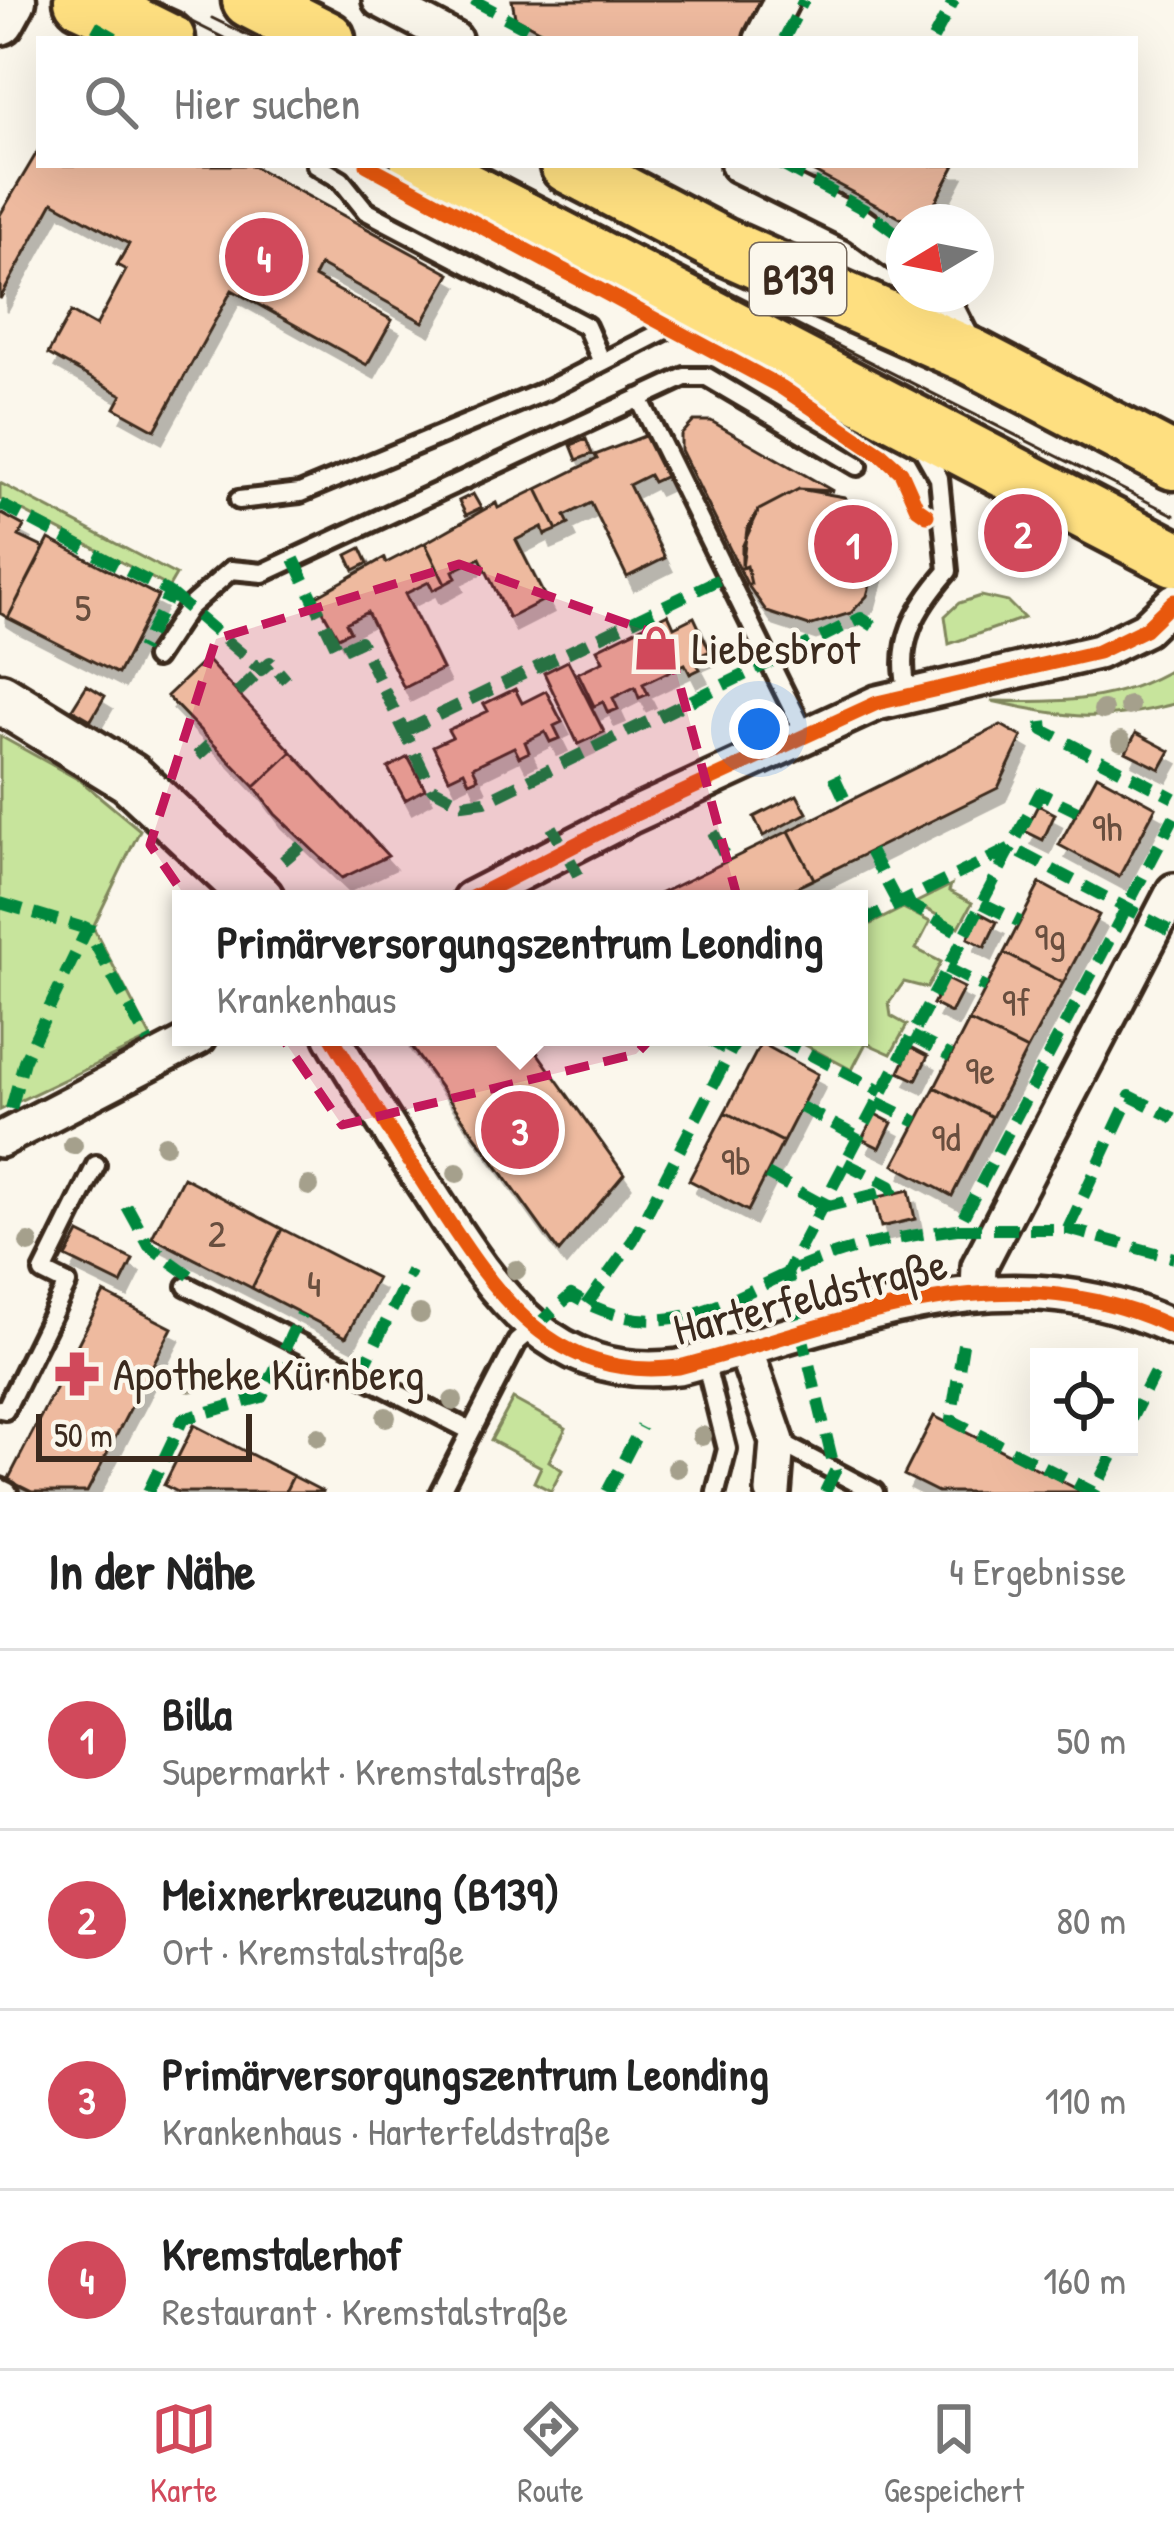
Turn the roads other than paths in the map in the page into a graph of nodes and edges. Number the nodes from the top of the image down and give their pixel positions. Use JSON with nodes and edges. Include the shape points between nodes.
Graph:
{"nodes":[{"id":1,"x":11,"y":0,"type":"edge"},
{"id":2,"x":82,"y":0,"type":"edge"},
{"id":3,"x":250,"y":0,"type":"edge"},
{"id":4,"x":380,"y":0,"type":"edge"},
{"id":5,"x":782,"y":0,"type":"edge"},
{"id":6,"x":0,"y":20,"type":"edge"},
{"id":7,"x":160,"y":36,"type":"edge"},
{"id":8,"x":321,"y":36,"type":"edge"},
{"id":9,"x":448,"y":36,"type":"edge"},
{"id":10,"x":764,"y":36,"type":"edge"},
{"id":11,"x":321,"y":168,"type":"edge"},
{"id":12,"x":425,"y":168,"type":"edge"},
{"id":13,"x":574,"y":168,"type":"edge"},
{"id":14,"x":744,"y":168,"type":"edge"},
{"id":15,"x":886,"y":245,"type":"edge"},
{"id":16,"x":704,"y":311,"type":"junction"},
{"id":17,"x":948,"y":312,"type":"edge"},
{"id":18,"x":971,"y":356,"type":"junction"},
{"id":19,"x":601,"y":360,"type":"junction"},
{"id":20,"x":850,"y":388,"type":"junction"},
{"id":21,"x":639,"y":398,"type":"junction"},
{"id":22,"x":1174,"y":462,"type":"edge"},
{"id":23,"x":858,"y":466,"type":"dead end"},
{"id":24,"x":239,"y":500,"type":"dead end"},
{"id":25,"x":1174,"y":557,"type":"edge"},
{"id":26,"x":1174,"y":602,"type":"edge"},
{"id":27,"x":155,"y":658,"type":"dead end"},
{"id":28,"x":908,"y":693,"type":"junction"},
{"id":29,"x":0,"y":698,"type":"edge"},
{"id":30,"x":805,"y":734,"type":"junction"},
{"id":31,"x":249,"y":890,"type":"edge"},
{"id":32,"x":488,"y":890,"type":"edge"},
{"id":33,"x":1174,"y":891,"type":"edge"},
{"id":34,"x":182,"y":1046,"type":"edge"},
{"id":35,"x":338,"y":1046,"type":"edge"},
{"id":36,"x":0,"y":1140,"type":"edge"},
{"id":37,"x":96,"y":1165,"type":"dead end"},
{"id":38,"x":187,"y":1286,"type":"dead end"},
{"id":39,"x":978,"y":1291,"type":"junction"},
{"id":40,"x":535,"y":1327,"type":"junction"},
{"id":41,"x":1174,"y":1328,"type":"edge"},
{"id":42,"x":746,"y":1349,"type":"junction"},
{"id":43,"x":704,"y":1360,"type":"junction"},
{"id":44,"x":0,"y":1409,"type":"edge"},
{"id":45,"x":471,"y":1431,"type":"junction"},
{"id":46,"x":777,"y":1441,"type":"junction"},
{"id":47,"x":0,"y":1488,"type":"edge"},
{"id":48,"x":8,"y":1492,"type":"edge"},
{"id":49,"x":440,"y":1492,"type":"edge"},
{"id":50,"x":716,"y":1492,"type":"edge"},
{"id":51,"x":773,"y":1492,"type":"edge"},
{"id":52,"x":874,"y":1492,"type":"edge"}],
"edges":[{"from":1,"to":6,"type":"street"},
{"from":2,"to":7,"type":"main road"},
{"from":3,"to":8,"type":"main road"},
{"from":4,"to":9,"type":"street"},
{"from":5,"to":10,"type":"street"},
{"from":11,"to":19,"type":"lane","via":[[366,211],[586,326]]},
{"from":12,"to":16,"type":"main road","number":"B139"},
{"from":13,"to":18,"type":"main road","number":"B139","via":[[722,245]]},
{"from":14,"to":15,"type":"street"},
{"from":16,"to":19,"type":"lane"},
{"from":16,"to":20,"type":"main road","number":"B139"},
{"from":17,"to":18,"type":"street"},
{"from":18,"to":22,"type":"main road","number":"B139"},
{"from":19,"to":24,"type":"lane","via":[[301,494]]},
{"from":20,"to":25,"type":"main road","number":"B139"},
{"from":20,"to":28,"type":"lane","via":[[928,453],[947,517],[948,571],[906,630],[901,667]]},
{"from":21,"to":23,"type":"lane","via":[[685,377],[707,377]]},
{"from":21,"to":27,"type":"lane","via":[[263,573],[231,570],[188,608]]},
{"from":21,"to":30,"type":"lane"},
{"from":26,"to":28,"type":"street","via":[[1145,629],[1098,652]]},
{"from":28,"to":30,"type":"street"},
{"from":29,"to":31,"type":"street","via":[[130,778]]},
{"from":30,"to":32,"type":"street"},
{"from":33,"to":39,"type":"street","name":"Harterfeldstraße","via":[[979,1266]]},
{"from":34,"to":36,"type":"street"},
{"from":35,"to":40,"type":"street","name":"Harterfeldstraße","via":[[489,1285]]},
{"from":37,"to":44,"type":"lane","via":[[43,1272],[67,1284]]},
{"from":38,"to":45,"type":"lane"},
{"from":39,"to":41,"type":"street","name":"Harterfeldstraße","via":[[1078,1294]]},
{"from":39,"to":42,"type":"street","name":"Harterfeldstraße"},
{"from":40,"to":43,"type":"street","name":"Harterfeldstraße","via":[[577,1354],[642,1372]]},
{"from":40,"to":45,"type":"lane","via":[[518,1342]]},
{"from":42,"to":43,"type":"street","name":"Harterfeldstraße"},
{"from":42,"to":46,"type":"street","name":"Harterfeldstraße"},
{"from":43,"to":50,"type":"lane","via":[[728,1449]]},
{"from":45,"to":49,"type":"lane"},
{"from":46,"to":51,"type":"street","name":"Harterfeldstraße"},
{"from":46,"to":52,"type":"lane"},
{"from":47,"to":48,"type":"lane"}]}
